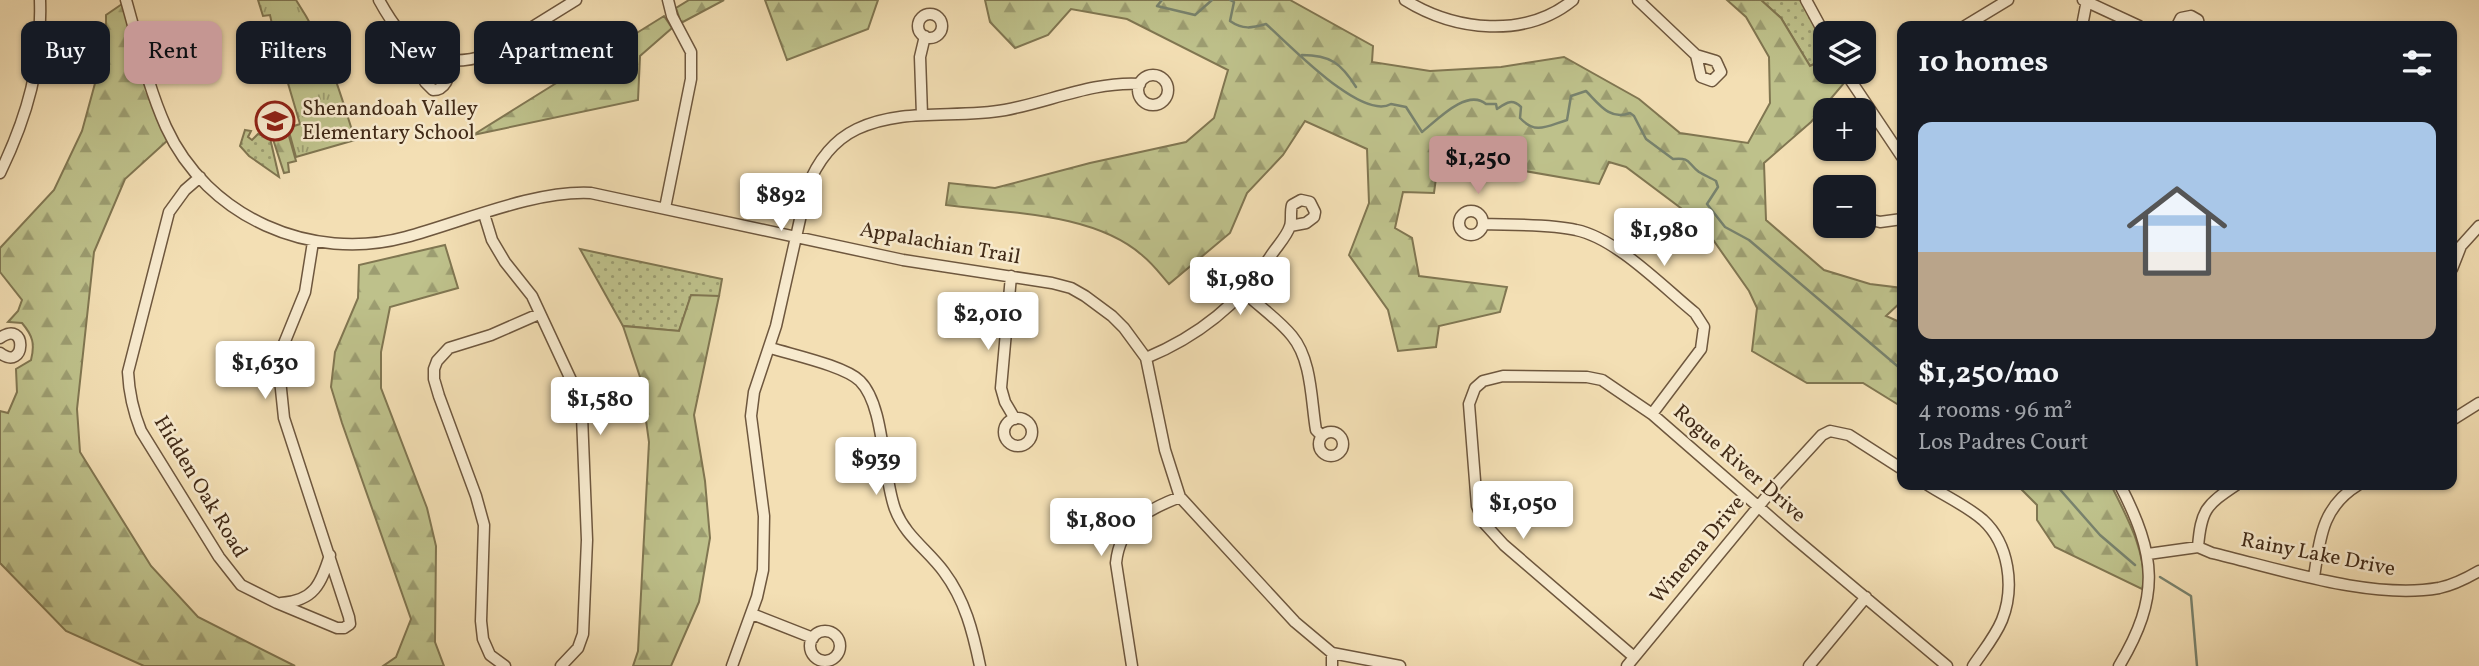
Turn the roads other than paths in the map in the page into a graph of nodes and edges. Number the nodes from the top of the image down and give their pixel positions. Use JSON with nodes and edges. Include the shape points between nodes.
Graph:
{"nodes":[{"id":1,"x":40,"y":0,"type":"edge"},
{"id":2,"x":126,"y":0,"type":"edge"},
{"id":3,"x":379,"y":0,"type":"edge"},
{"id":4,"x":576,"y":0,"type":"edge"},
{"id":5,"x":668,"y":0,"type":"edge"},
{"id":6,"x":1405,"y":0,"type":"edge"},
{"id":7,"x":1573,"y":0,"type":"edge"},
{"id":8,"x":1638,"y":0,"type":"edge"},
{"id":9,"x":1806,"y":0,"type":"edge"},
{"id":10,"x":2008,"y":0,"type":"edge"},
{"id":11,"x":2085,"y":0,"type":"edge"},
{"id":12,"x":391,"y":21,"type":"edge"},
{"id":13,"x":1817,"y":21,"type":"edge"},
{"id":14,"x":1973,"y":21,"type":"edge"},
{"id":15,"x":2083,"y":21,"type":"edge"},
{"id":16,"x":2129,"y":21,"type":"edge"},
{"id":17,"x":2180,"y":21,"type":"edge"},
{"id":18,"x":2198,"y":21,"type":"edge"},
{"id":19,"x":925,"y":36,"type":"dead end"},
{"id":20,"x":1696,"y":55,"type":"dead end"},
{"id":21,"x":460,"y":61,"type":"edge"},
{"id":22,"x":427,"y":84,"type":"edge"},
{"id":23,"x":444,"y":84,"type":"edge"},
{"id":24,"x":1140,"y":84,"type":"dead end"},
{"id":25,"x":1853,"y":84,"type":"edge"},
{"id":26,"x":922,"y":115,"type":"junction"},
{"id":27,"x":1897,"y":149,"type":"edge"},
{"id":28,"x":0,"y":173,"type":"edge"},
{"id":29,"x":200,"y":177,"type":"junction"},
{"id":30,"x":665,"y":208,"type":"junction"},
{"id":31,"x":484,"y":214,"type":"junction"},
{"id":32,"x":1897,"y":220,"type":"edge"},
{"id":33,"x":1876,"y":221,"type":"edge"},
{"id":34,"x":1483,"y":224,"type":"dead end"},
{"id":35,"x":1290,"y":226,"type":"dead end"},
{"id":36,"x":2479,"y":226,"type":"edge"},
{"id":37,"x":795,"y":237,"type":"junction"},
{"id":38,"x":313,"y":242,"type":"junction"},
{"id":39,"x":2457,"y":244,"type":"edge"},
{"id":40,"x":1012,"y":276,"type":"junction"},
{"id":41,"x":1244,"y":292,"type":"junction"},
{"id":42,"x":539,"y":314,"type":"junction"},
{"id":43,"x":0,"y":338,"type":"edge"},
{"id":44,"x":771,"y":348,"type":"junction"},
{"id":45,"x":0,"y":353,"type":"edge"},
{"id":46,"x":1146,"y":359,"type":"junction"},
{"id":47,"x":2479,"y":403,"type":"edge"},
{"id":48,"x":1653,"y":414,"type":"junction"},
{"id":49,"x":2457,"y":417,"type":"edge"},
{"id":50,"x":1014,"y":419,"type":"dead end"},
{"id":51,"x":1322,"y":436,"type":"dead end"},
{"id":52,"x":1897,"y":466,"type":"edge"},
{"id":53,"x":1936,"y":490,"type":"edge"},
{"id":54,"x":2122,"y":490,"type":"edge"},
{"id":55,"x":2228,"y":490,"type":"edge"},
{"id":56,"x":2351,"y":490,"type":"edge"},
{"id":57,"x":1180,"y":497,"type":"junction"},
{"id":58,"x":1759,"y":507,"type":"junction"},
{"id":59,"x":2198,"y":547,"type":"junction"},
{"id":60,"x":2148,"y":554,"type":"junction"},
{"id":61,"x":330,"y":555,"type":"junction"},
{"id":62,"x":2479,"y":571,"type":"edge"},
{"id":63,"x":2314,"y":577,"type":"junction"},
{"id":64,"x":1866,"y":597,"type":"junction"},
{"id":65,"x":277,"y":603,"type":"junction"},
{"id":66,"x":752,"y":614,"type":"junction"},
{"id":67,"x":813,"y":638,"type":"dead end"},
{"id":68,"x":1332,"y":653,"type":"junction"},
{"id":69,"x":1634,"y":657,"type":"junction"},
{"id":70,"x":505,"y":666,"type":"edge"},
{"id":71,"x":561,"y":666,"type":"edge"},
{"id":72,"x":732,"y":666,"type":"edge"},
{"id":73,"x":980,"y":666,"type":"edge"},
{"id":74,"x":1132,"y":666,"type":"edge"},
{"id":75,"x":1332,"y":666,"type":"edge"},
{"id":76,"x":1400,"y":666,"type":"edge"},
{"id":77,"x":1627,"y":666,"type":"edge"},
{"id":78,"x":1810,"y":666,"type":"edge"},
{"id":79,"x":1947,"y":666,"type":"edge"},
{"id":80,"x":1973,"y":666,"type":"edge"},
{"id":81,"x":2119,"y":666,"type":"edge"}],
"edges":[{"from":1,"to":28,"type":"street","via":[[35,82]]},
{"from":2,"to":29,"type":"street","name":"Appalachian Trail","via":[[166,128]]},
{"from":3,"to":12,"type":"street"},
{"from":4,"to":21,"type":"street","via":[[487,55]]},
{"from":5,"to":30,"type":"street","via":[[691,52],[691,79]]},
{"from":6,"to":7,"type":"street","via":[[1459,22],[1499,26],[1549,16]]},
{"from":8,"to":20,"type":"street"},
{"from":9,"to":13,"type":"street"},
{"from":10,"to":14,"type":"street"},
{"from":11,"to":15,"type":"street"},
{"from":11,"to":16,"type":"street"},
{"from":17,"to":18,"type":"street","via":[[2191,16]]},
{"from":19,"to":26,"type":"street","via":[[920,57]]},
{"from":22,"to":23,"type":"street","via":[[433,90]]},
{"from":24,"to":26,"type":"street","via":[[1098,87],[1001,111]]},
{"from":25,"to":27,"type":"street"},
{"from":26,"to":37,"type":"street","via":[[866,125],[825,153],[807,188]]},
{"from":29,"to":38,"type":"street","name":"Appalachian Trail","via":[[247,216]]},
{"from":29,"to":65,"type":"street","name":"Hidden Oak Road","via":[[169,212],[128,372],[130,396],[141,431],[229,572],[241,585]]},
{"from":30,"to":31,"type":"street","name":"Appalachian Trail","via":[[591,193],[563,193]]},
{"from":30,"to":37,"type":"street","name":"Appalachian Trail"},
{"from":31,"to":38,"type":"street","name":"Appalachian Trail","via":[[388,242]]},
{"from":31,"to":42,"type":"street","via":[[492,240],[532,296]]},
{"from":32,"to":33,"type":"street"},
{"from":34,"to":48,"type":"street","via":[[1576,230],[1593,237],[1613,246],[1695,313],[1704,327],[1701,349]]},
{"from":35,"to":41,"type":"street"},
{"from":36,"to":39,"type":"street"},
{"from":37,"to":40,"type":"street","name":"Appalachian Trail","via":[[903,260]]},
{"from":37,"to":44,"type":"street"},
{"from":38,"to":61,"type":"street","via":[[304,292],[283,346],[279,392]]},
{"from":40,"to":46,"type":"street","name":"Appalachian Trail","via":[[1071,288],[1084,296],[1118,322]]},
{"from":40,"to":50,"type":"street","via":[[1001,388]]},
{"from":41,"to":46,"type":"street","via":[[1197,333]]},
{"from":41,"to":51,"type":"street","via":[[1299,347],[1309,377],[1316,430]]},
{"from":42,"to":70,"type":"street","via":[[449,348],[434,369],[439,397],[484,525],[482,639],[490,654]]},
{"from":42,"to":71,"type":"street","via":[[572,382],[584,438],[587,540],[583,634],[578,648]]},
{"from":43,"to":45,"type":"street","via":[[14,334],[21,346],[12,357]]},
{"from":44,"to":66,"type":"street","via":[[754,392],[751,416],[764,516],[763,570]]},
{"from":44,"to":73,"type":"street","via":[[847,372],[868,391],[875,405],[895,510],[957,590]]},
{"from":46,"to":57,"type":"street","name":"Appalachian Trail"},
{"from":47,"to":49,"type":"street"},
{"from":48,"to":58,"type":"street","name":"Rogue River Drive"},
{"from":48,"to":69,"type":"street","name":"Rogue River Drive","via":[[1602,380],[1587,377],[1503,376],[1483,381],[1469,404],[1476,498],[1484,523]]},
{"from":52,"to":58,"type":"street","name":"Winema Drive","via":[[1849,435],[1830,431]]},
{"from":53,"to":80,"type":"street","via":[[1982,519],[2006,554],[2007,604],[1993,637]]},
{"from":54,"to":60,"type":"street"},
{"from":55,"to":59,"type":"street","via":[[2212,501],[2201,518]]},
{"from":56,"to":63,"type":"street","via":[[2339,499],[2325,521]]},
{"from":57,"to":68,"type":"street","name":"Appalachian Trail","via":[[1295,622]]},
{"from":57,"to":74,"type":"street","via":[[1152,508],[1137,520],[1117,550]]},
{"from":58,"to":64,"type":"street","name":"Rogue River Drive"},
{"from":58,"to":69,"type":"street","name":"Winema Drive"},
{"from":59,"to":60,"type":"street","name":"Rainy Lake Drive"},
{"from":59,"to":63,"type":"street","name":"Rainy Lake Drive"},
{"from":60,"to":81,"type":"street","via":[[2150,591],[2138,631]]},
{"from":61,"to":65,"type":"street","via":[[323,579],[306,597]]},
{"from":61,"to":65,"type":"street","name":"Hidden Oak Road","via":[[350,624],[337,628]]},
{"from":62,"to":63,"type":"street","name":"Rainy Lake Drive","via":[[2442,587],[2410,591],[2380,591]]},
{"from":64,"to":78,"type":"street"},
{"from":64,"to":79,"type":"street","name":"Rogue River Drive"},
{"from":66,"to":67,"type":"street"},
{"from":66,"to":72,"type":"street"},
{"from":68,"to":75,"type":"street"},
{"from":68,"to":76,"type":"street","name":"Appalachian Trail"},
{"from":69,"to":77,"type":"street","name":"Winema Drive"}]}
